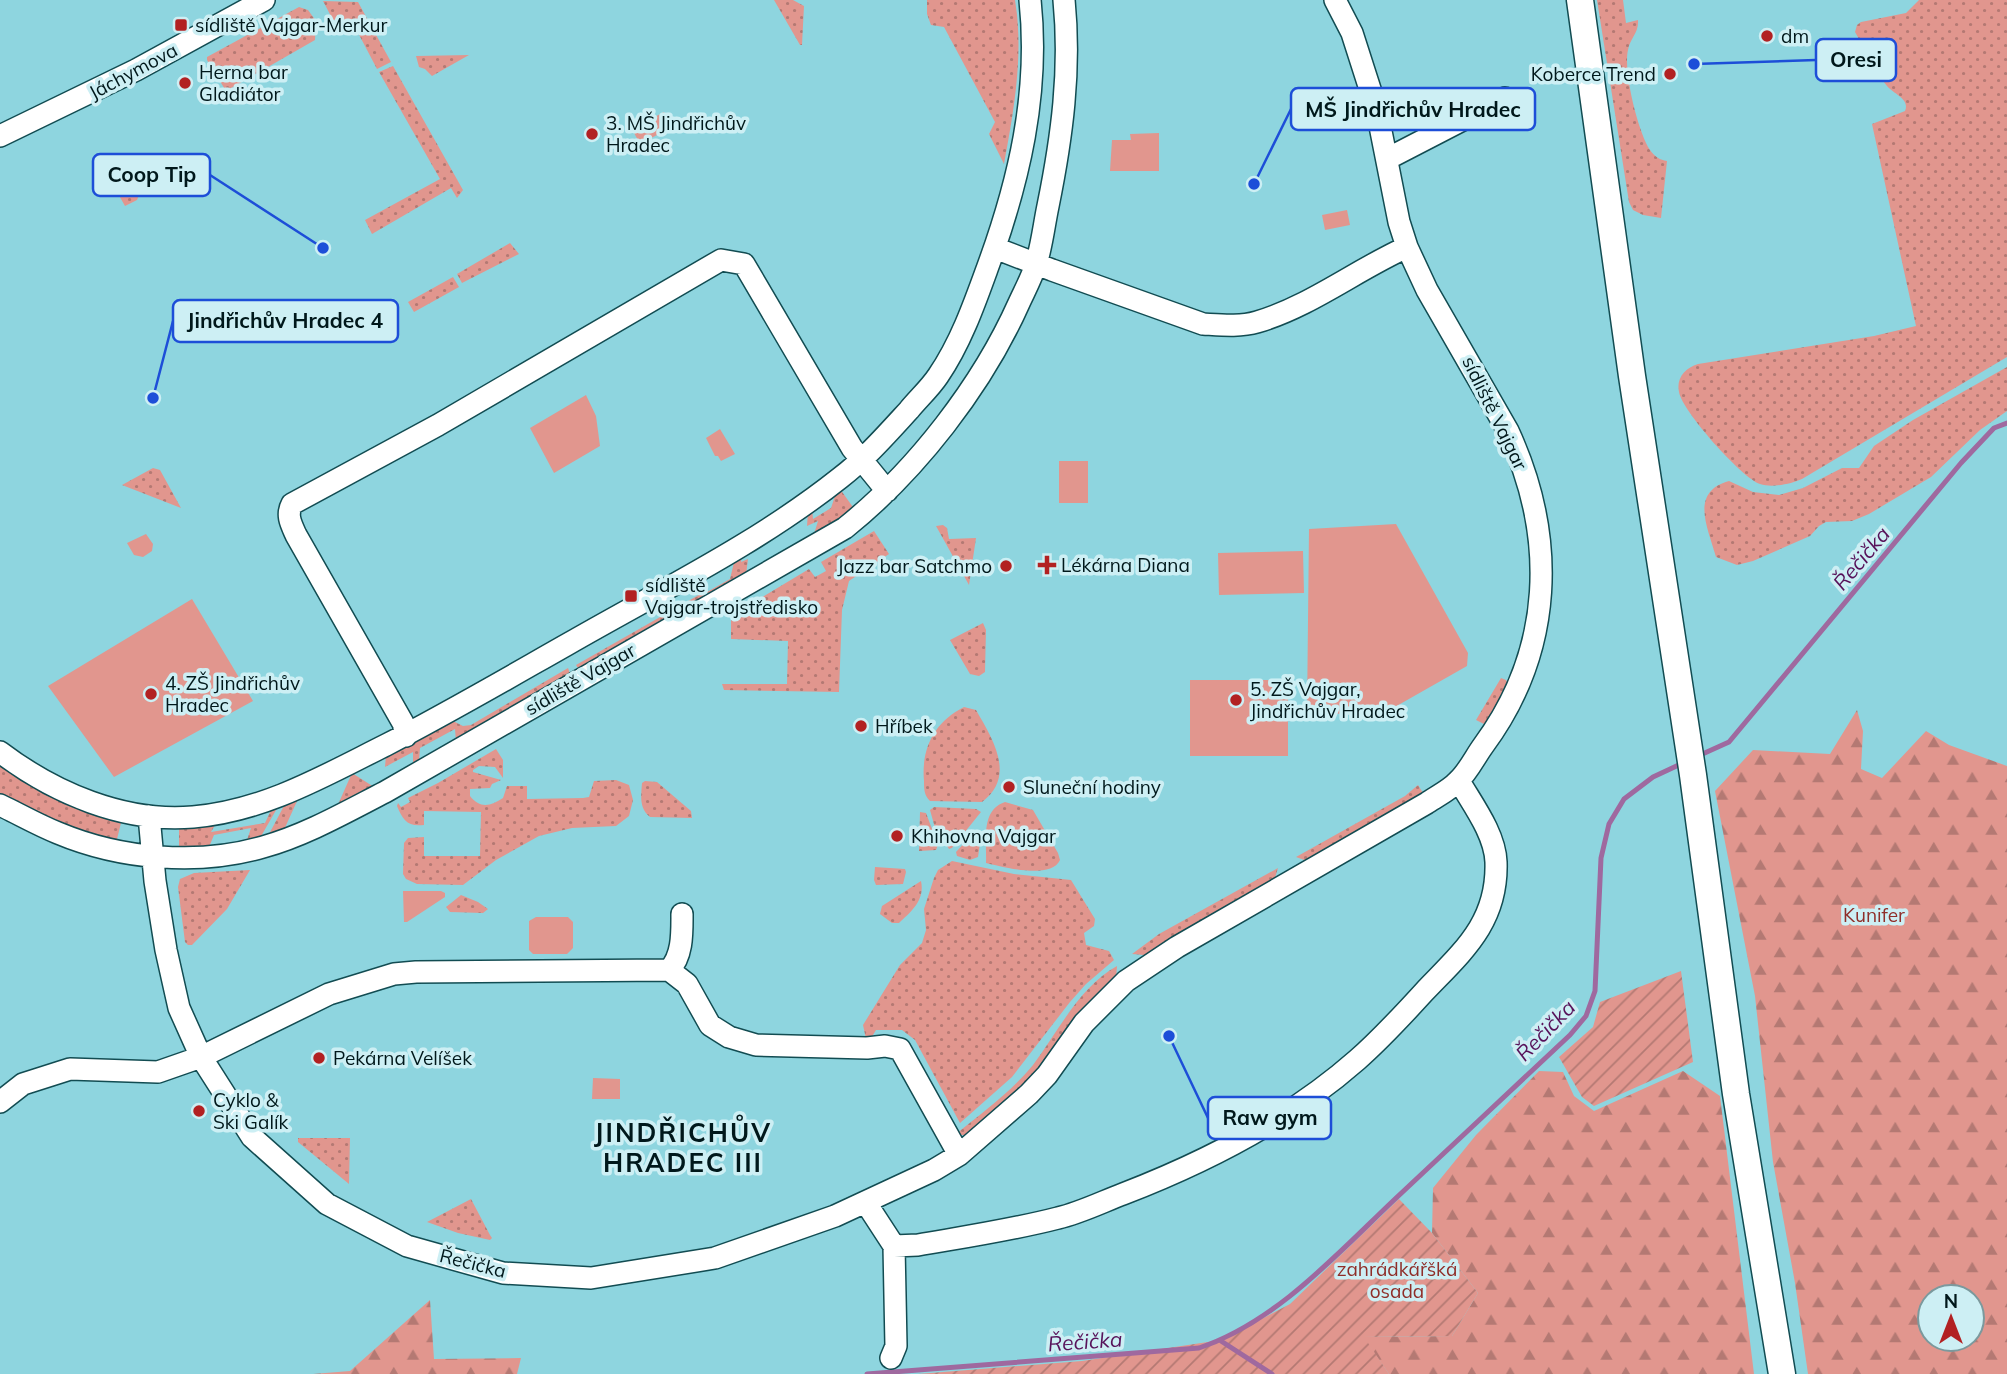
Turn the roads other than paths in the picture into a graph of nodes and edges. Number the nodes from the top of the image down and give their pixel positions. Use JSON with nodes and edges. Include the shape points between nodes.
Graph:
{"nodes":[{"id":1,"x":264,"y":0,"type":"edge"},
{"id":2,"x":1030,"y":0,"type":"edge"},
{"id":3,"x":1063,"y":0,"type":"edge"},
{"id":4,"x":1335,"y":0,"type":"edge"},
{"id":5,"x":1580,"y":0,"type":"edge"},
{"id":6,"x":1505,"y":98,"type":"dead end"},
{"id":7,"x":0,"y":136,"type":"edge"},
{"id":8,"x":1387,"y":159,"type":"junction"},
{"id":9,"x":1407,"y":247,"type":"junction"},
{"id":10,"x":995,"y":248,"type":"junction"},
{"id":11,"x":1036,"y":265,"type":"junction"},
{"id":12,"x":861,"y":461,"type":"junction"},
{"id":13,"x":887,"y":491,"type":"junction"},
{"id":14,"x":406,"y":736,"type":"junction"},
{"id":15,"x":0,"y":752,"type":"edge"},
{"id":16,"x":1459,"y":781,"type":"junction"},
{"id":17,"x":0,"y":804,"type":"edge"},
{"id":18,"x":149,"y":816,"type":"junction"},
{"id":19,"x":152,"y":855,"type":"junction"},
{"id":20,"x":682,"y":914,"type":"dead end"},
{"id":21,"x":669,"y":970,"type":"junction"},
{"id":22,"x":201,"y":1057,"type":"junction"},
{"id":23,"x":0,"y":1102,"type":"edge"},
{"id":24,"x":959,"y":1155,"type":"junction"},
{"id":25,"x":866,"y":1203,"type":"junction"},
{"id":26,"x":894,"y":1246,"type":"junction"},
{"id":27,"x":1768,"y":1294,"type":"junction"},
{"id":28,"x":891,"y":1358,"type":"dead end"},
{"id":29,"x":1766,"y":1374,"type":"edge"},
{"id":30,"x":1782,"y":1374,"type":"edge"}],
"edges":[{"from":1,"to":7,"type":"street","name":"Jáchymova","via":[[136,70]]},
{"from":2,"to":10,"type":"street","name":"sídliště Vajgar","via":[[1032,84],[1026,130],[1014,190]]},
{"from":3,"to":11,"type":"street","name":"sídliště Vajgar","via":[[1068,38],[1065,110]]},
{"from":4,"to":8,"type":"street","name":"sídliště Vajgar","via":[[1352,33]]},
{"from":5,"to":27,"type":"main road"},
{"from":6,"to":8,"type":"street"},
{"from":8,"to":9,"type":"street","name":"sídliště Vajgar"},
{"from":9,"to":11,"type":"street","via":[[1299,306],[1255,323],[1230,326],[1203,324]]},
{"from":9,"to":16,"type":"street","name":"sídliště Vajgar","via":[[1519,454],[1534,498],[1541,543],[1535,636],[1522,677],[1500,723]]},
{"from":10,"to":11,"type":"street"},
{"from":10,"to":12,"type":"street","name":"sídliště Vajgar","via":[[969,318],[937,378]]},
{"from":11,"to":13,"type":"street","name":"sídliště Vajgar","via":[[1009,326],[974,386]]},
{"from":12,"to":13,"type":"street"},
{"from":12,"to":14,"type":"street","name":"sídliště Vajgar","via":[[761,534]]},
{"from":12,"to":14,"type":"street","via":[[744,264],[721,260],[438,425],[296,500],[289,511],[296,535],[403,723]]},
{"from":13,"to":19,"type":"street","name":"sídliště Vajgar","via":[[845,528],[385,792],[323,823],[261,848],[219,856]]},
{"from":14,"to":18,"type":"street","name":"sídliště Vajgar","via":[[304,787],[253,806],[193,817]]},
{"from":15,"to":18,"type":"street","name":"sídliště Vajgar","via":[[23,770],[85,801]]},
{"from":16,"to":24,"type":"street","name":"Řečička","via":[[1126,981],[1084,1023],[1029,1094]]},
{"from":16,"to":26,"type":"street","via":[[1489,834],[1496,859],[1492,902],[1474,939],[1357,1061],[1282,1116],[1182,1171],[1060,1218]]},
{"from":17,"to":19,"type":"street","name":"sídliště Vajgar","via":[[59,834],[122,853]]},
{"from":18,"to":19,"type":"street","name":"Řečička"},
{"from":19,"to":22,"type":"street","name":"Řečička","via":[[173,983]]},
{"from":20,"to":21,"type":"street","via":[[678,957]]},
{"from":21,"to":22,"type":"street","via":[[394,974],[329,994]]},
{"from":21,"to":24,"type":"street","via":[[687,984],[710,1025],[729,1037],[757,1045],[900,1049]]},
{"from":22,"to":23,"type":"street","via":[[158,1072],[70,1069],[23,1084]]},
{"from":22,"to":25,"type":"street","name":"Řečička","via":[[252,1137],[327,1204],[407,1246],[503,1273],[591,1278],[715,1258]]},
{"from":24,"to":25,"type":"street","name":"Řečička"},
{"from":25,"to":26,"type":"street"},
{"from":26,"to":28,"type":"street","via":[[896,1346]]},
{"from":27,"to":29,"type":"main road"},
{"from":27,"to":30,"type":"main road"}]}
